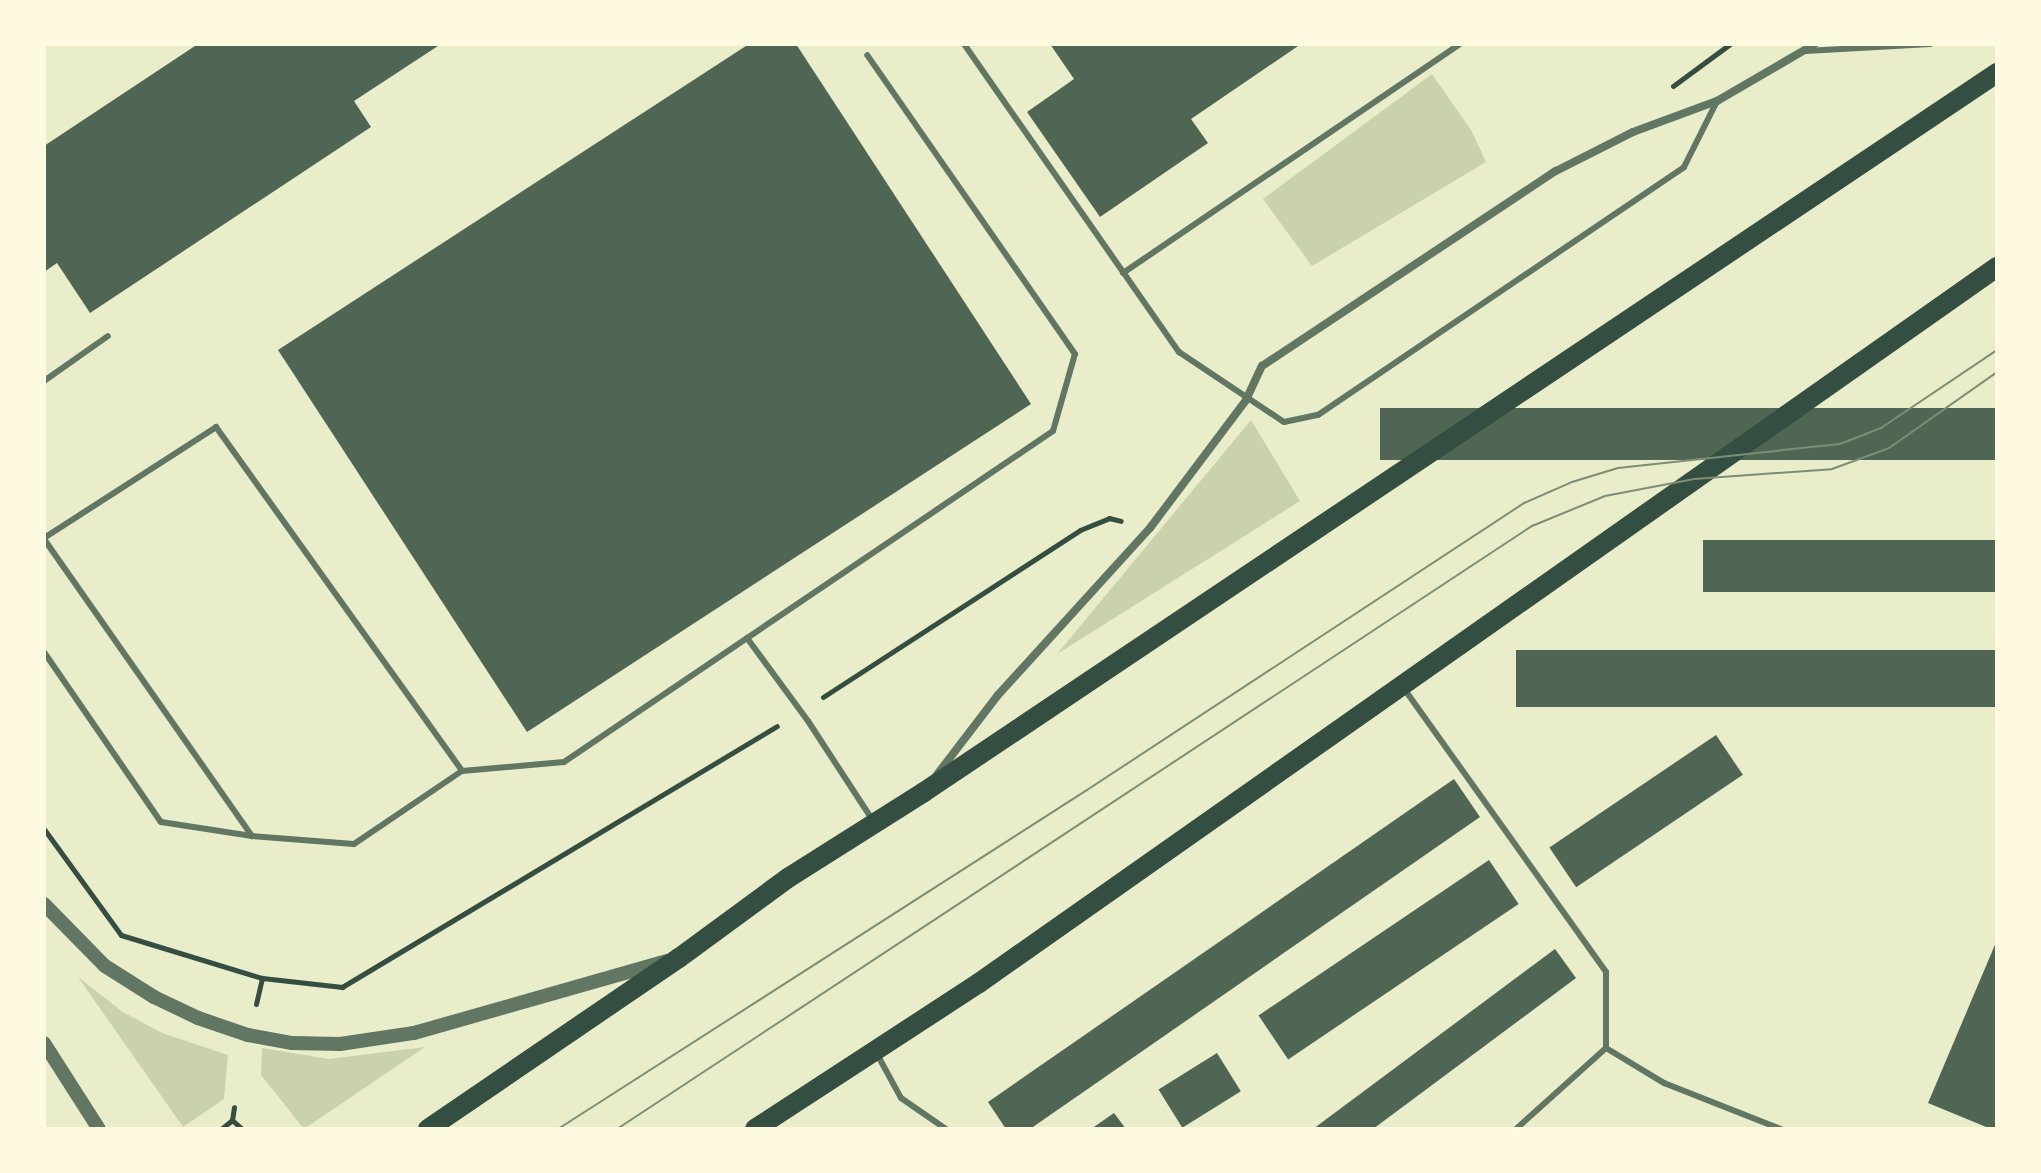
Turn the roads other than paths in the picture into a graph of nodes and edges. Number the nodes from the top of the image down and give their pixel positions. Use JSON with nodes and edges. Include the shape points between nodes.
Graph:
{"nodes":[{"id":1,"x":964,"y":44,"type":"edge"},
{"id":2,"x":1460,"y":44,"type":"edge"},
{"id":3,"x":1815,"y":44,"type":"edge"},
{"id":4,"x":1930,"y":44,"type":"edge"},
{"id":5,"x":1804,"y":51,"type":"junction"},
{"id":6,"x":867,"y":55,"type":"dead end"},
{"id":7,"x":1997,"y":73,"type":"edge"},
{"id":8,"x":1717,"y":101,"type":"junction"},
{"id":9,"x":1997,"y":267,"type":"edge"},
{"id":10,"x":1123,"y":273,"type":"junction"},
{"id":11,"x":108,"y":336,"type":"dead end"},
{"id":12,"x":44,"y":381,"type":"edge"},
{"id":13,"x":1246,"y":400,"type":"junction"},
{"id":14,"x":44,"y":538,"type":"edge"},
{"id":15,"x":747,"y":638,"type":"junction"},
{"id":16,"x":44,"y":652,"type":"edge"},
{"id":17,"x":1403,"y":687,"type":"junction"},
{"id":18,"x":462,"y":771,"type":"junction"},
{"id":19,"x":924,"y":792,"type":"junction"},
{"id":20,"x":874,"y":822,"type":"junction"},
{"id":21,"x":252,"y":836,"type":"junction"},
{"id":22,"x":44,"y":904,"type":"edge"},
{"id":23,"x":679,"y":958,"type":"junction"},
{"id":24,"x":44,"y":1043,"type":"edge"},
{"id":25,"x":1606,"y":1048,"type":"junction"},
{"id":26,"x":876,"y":1050,"type":"junction"},
{"id":27,"x":99,"y":1129,"type":"edge"},
{"id":28,"x":428,"y":1129,"type":"edge"},
{"id":29,"x":755,"y":1129,"type":"edge"},
{"id":30,"x":946,"y":1129,"type":"edge"},
{"id":31,"x":1516,"y":1129,"type":"edge"},
{"id":32,"x":1781,"y":1129,"type":"edge"}],
"edges":[{"from":1,"to":10,"type":"lane"},
{"from":2,"to":10,"type":"lane"},
{"from":3,"to":5,"type":"street"},
{"from":4,"to":5,"type":"lane"},
{"from":5,"to":8,"type":"street"},
{"from":6,"to":15,"type":"lane","via":[[1075,354],[1053,431]]},
{"from":7,"to":19,"type":"main road"},
{"from":8,"to":13,"type":"street","via":[[1633,132],[1556,171],[1262,366]]},
{"from":8,"to":13,"type":"lane","via":[[1684,167],[1318,415],[1284,422]]},
{"from":9,"to":17,"type":"main road"},
{"from":10,"to":13,"type":"lane","via":[[1179,352]]},
{"from":11,"to":12,"type":"lane"},
{"from":13,"to":19,"type":"street","via":[[1150,528],[998,695]]},
{"from":14,"to":18,"type":"lane","via":[[216,427]]},
{"from":14,"to":21,"type":"lane"},
{"from":15,"to":18,"type":"lane","via":[[564,762]]},
{"from":15,"to":20,"type":"lane"},
{"from":16,"to":21,"type":"lane","via":[[161,822]]},
{"from":17,"to":25,"type":"lane","via":[[1606,972]]},
{"from":17,"to":26,"type":"main road"},
{"from":18,"to":21,"type":"lane","via":[[354,844]]},
{"from":19,"to":20,"type":"main road"},
{"from":20,"to":23,"type":"main road"},
{"from":22,"to":23,"type":"street","via":[[105,966],[154,997],[248,1035],[292,1043],[340,1044],[414,1033]]},
{"from":23,"to":28,"type":"main road"},
{"from":24,"to":27,"type":"street"},
{"from":25,"to":31,"type":"lane"},
{"from":25,"to":32,"type":"lane","via":[[1664,1083]]},
{"from":26,"to":29,"type":"main road"},
{"from":26,"to":30,"type":"lane","via":[[901,1098]]}]}
